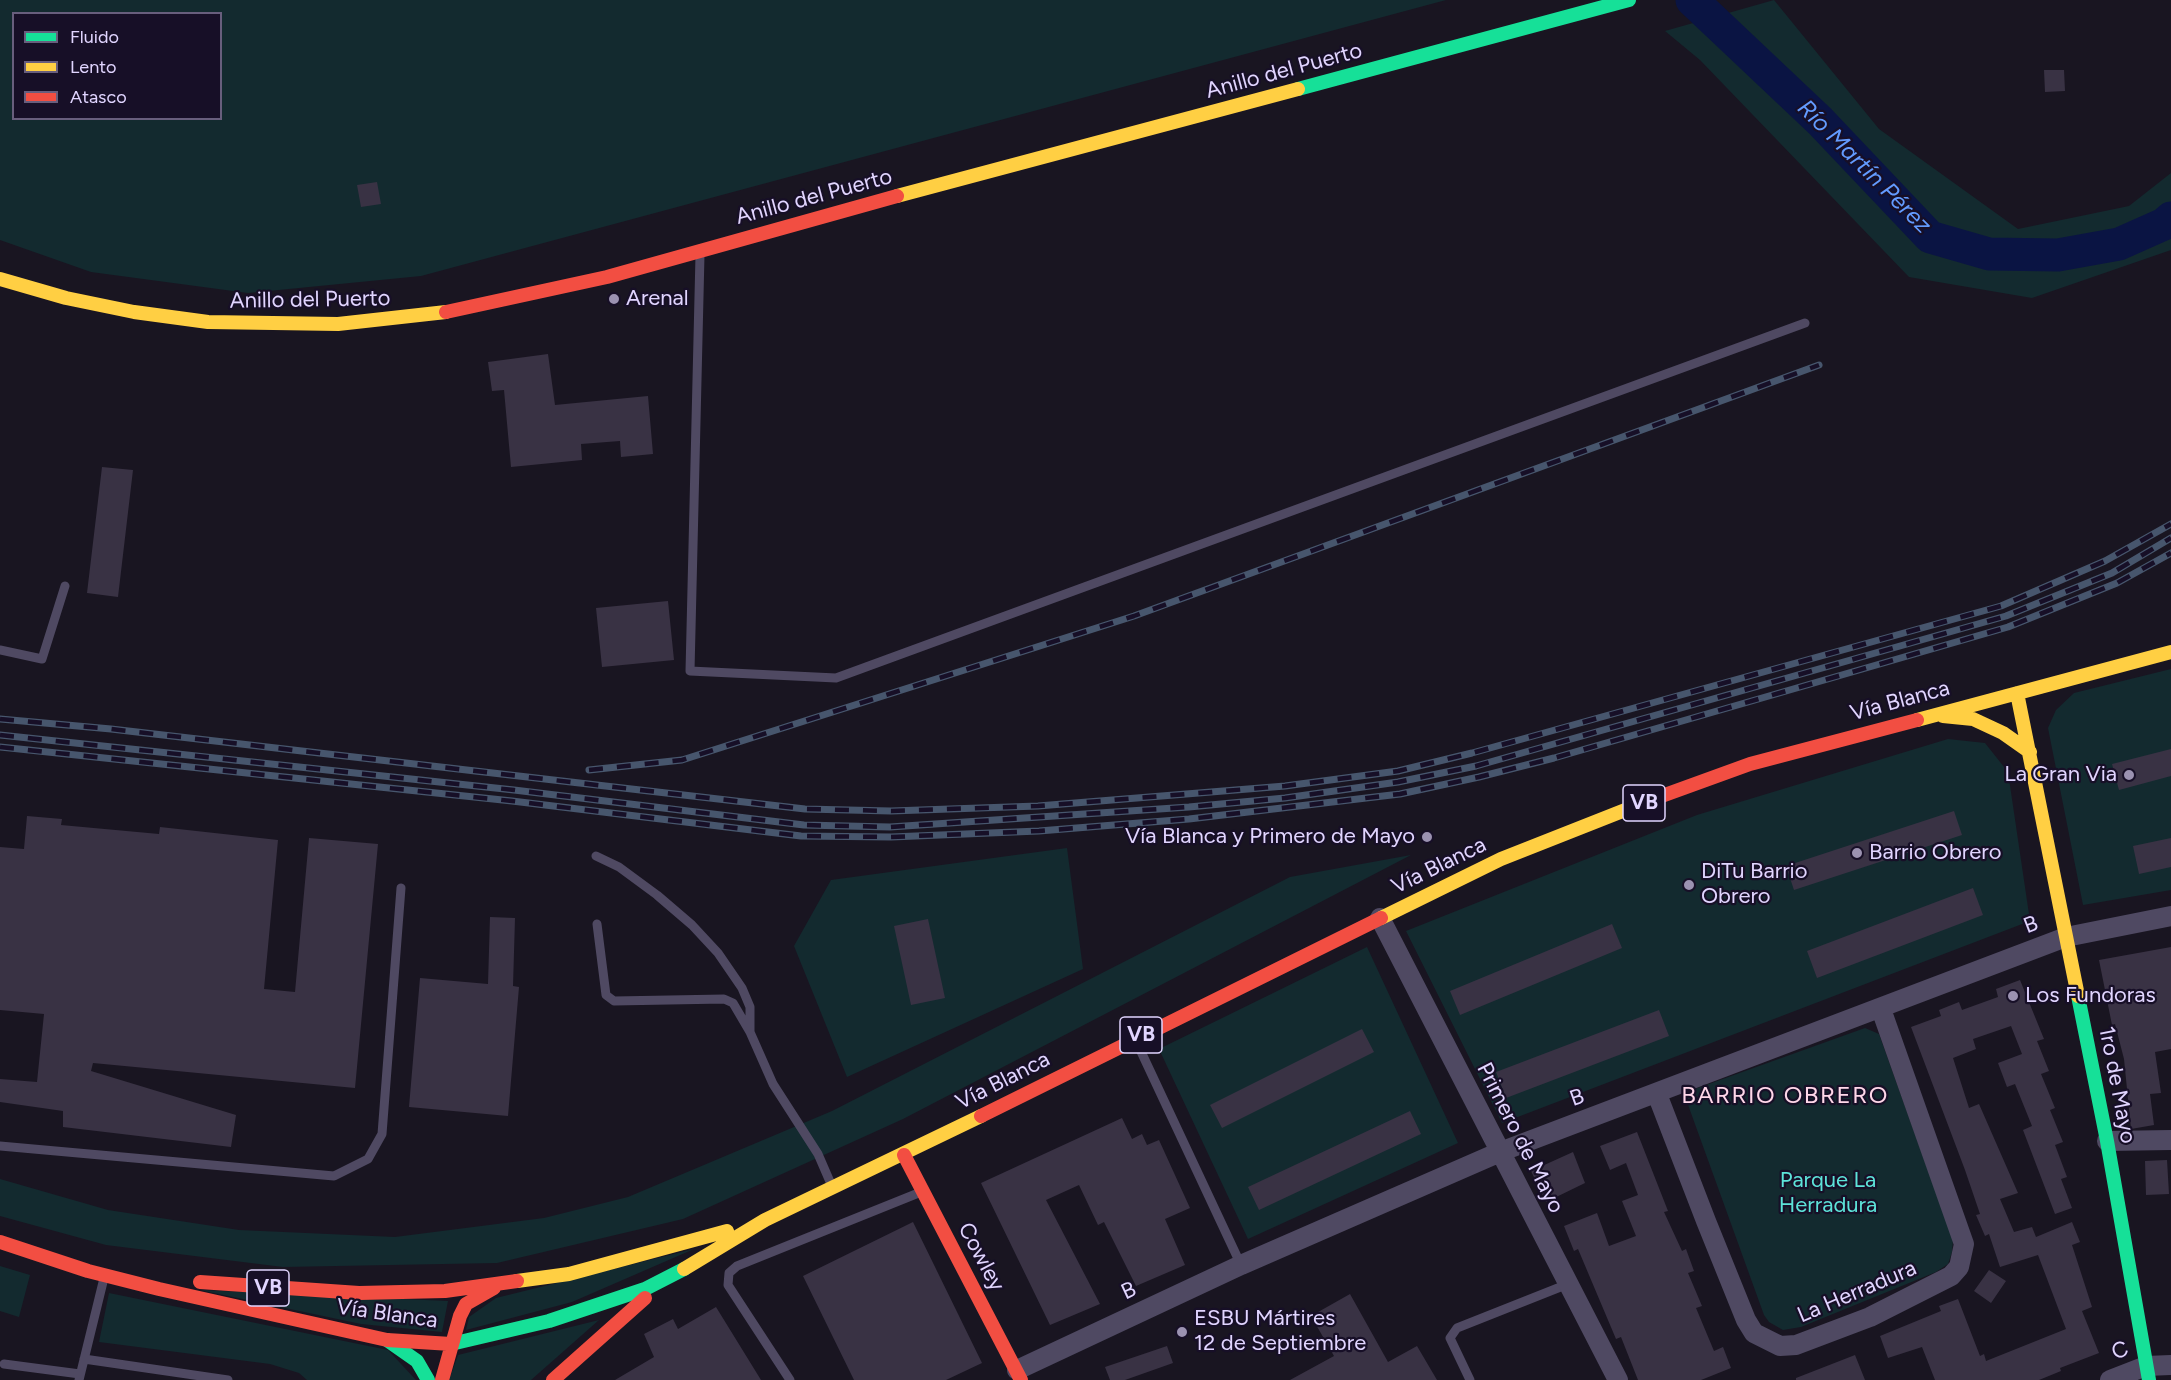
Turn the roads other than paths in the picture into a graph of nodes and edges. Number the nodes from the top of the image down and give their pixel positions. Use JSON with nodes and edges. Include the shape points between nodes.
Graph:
{"nodes":[{"id":1,"x":1629,"y":0,"type":"edge"},
{"id":2,"x":700,"y":250,"type":"junction"},
{"id":3,"x":0,"y":279,"type":"edge"},
{"id":4,"x":1805,"y":322,"type":"dead end"},
{"id":5,"x":65,"y":586,"type":"dead end"},
{"id":6,"x":0,"y":650,"type":"edge"},
{"id":7,"x":2171,"y":652,"type":"edge"},
{"id":8,"x":2017,"y":693,"type":"junction"},
{"id":9,"x":1919,"y":717,"type":"junction"},
{"id":10,"x":2030,"y":752,"type":"junction"},
{"id":11,"x":596,"y":856,"type":"dead end"},
{"id":12,"x":401,"y":888,"type":"dead end"},
{"id":13,"x":2171,"y":916,"type":"edge"},
{"id":14,"x":1380,"y":918,"type":"junction"},
{"id":15,"x":597,"y":924,"type":"dead end"},
{"id":16,"x":2066,"y":937,"type":"junction"},
{"id":17,"x":1881,"y":1008,"type":"junction"},
{"id":18,"x":750,"y":1032,"type":"junction"},
{"id":19,"x":1135,"y":1038,"type":"junction"},
{"id":20,"x":1657,"y":1094,"type":"junction"},
{"id":21,"x":2171,"y":1140,"type":"edge"},
{"id":22,"x":2108,"y":1141,"type":"junction"},
{"id":23,"x":0,"y":1146,"type":"edge"},
{"id":24,"x":1500,"y":1152,"type":"junction"},
{"id":25,"x":904,"y":1155,"type":"junction"},
{"id":26,"x":833,"y":1189,"type":"junction"},
{"id":27,"x":923,"y":1191,"type":"junction"},
{"id":28,"x":765,"y":1220,"type":"junction"},
{"id":29,"x":0,"y":1242,"type":"edge"},
{"id":30,"x":24,"y":1249,"type":"junction"},
{"id":31,"x":1241,"y":1265,"type":"junction"},
{"id":32,"x":679,"y":1272,"type":"junction"},
{"id":33,"x":104,"y":1275,"type":"junction"},
{"id":34,"x":515,"y":1283,"type":"junction"},
{"id":35,"x":1568,"y":1284,"type":"junction"},
{"id":36,"x":387,"y":1340,"type":"junction"},
{"id":37,"x":452,"y":1344,"type":"junction"},
{"id":38,"x":84,"y":1359,"type":"junction"},
{"id":39,"x":4,"y":1364,"type":"dead end"},
{"id":40,"x":2171,"y":1365,"type":"edge"},
{"id":41,"x":2147,"y":1373,"type":"edge"},
{"id":42,"x":1019,"y":1375,"type":"edge"},
{"id":43,"x":80,"y":1377,"type":"edge"},
{"id":44,"x":228,"y":1380,"type":"edge"},
{"id":45,"x":428,"y":1380,"type":"edge"},
{"id":46,"x":442,"y":1380,"type":"edge"},
{"id":47,"x":553,"y":1380,"type":"edge"},
{"id":48,"x":790,"y":1380,"type":"edge"},
{"id":49,"x":1470,"y":1380,"type":"edge"},
{"id":50,"x":1618,"y":1380,"type":"edge"},
{"id":51,"x":2110,"y":1380,"type":"edge"}],
"edges":[{"from":1,"to":2,"type":"main road","name":"Anillo del Puerto"},
{"from":2,"to":3,"type":"main road","name":"Anillo del Puerto","via":[[607,277],[458,311],[338,324],[197,321],[77,300]]},
{"from":2,"to":4,"type":"lane","via":[[690,670],[836,678]]},
{"from":5,"to":6,"type":"lane","via":[[42,659]]},
{"from":7,"to":8,"type":"main road","name":"Vía Blanca","number":"VB"},
{"from":8,"to":9,"type":"main road","name":"Vía Blanca","number":"VB"},
{"from":8,"to":10,"type":"main road","name":"1ro de Mayo"},
{"from":9,"to":10,"type":"main road","via":[[1974,719]]},
{"from":9,"to":14,"type":"main road","name":"Vía Blanca","number":"VB","via":[[1750,764],[1623,810],[1501,859]]},
{"from":10,"to":16,"type":"main road","name":"1ro de Mayo"},
{"from":11,"to":18,"type":"lane","via":[[619,867],[657,895],[718,953],[750,1007]]},
{"from":12,"to":23,"type":"lane","via":[[382,1134],[368,1159],[334,1176]]},
{"from":13,"to":16,"type":"street","name":"B"},
{"from":14,"to":19,"type":"main road","name":"Vía Blanca","number":"VB"},
{"from":14,"to":24,"type":"street","name":"Primero de Mayo"},
{"from":15,"to":18,"type":"lane","via":[[606,995],[614,1001],[724,999],[733,1003]]},
{"from":16,"to":17,"type":"street","name":"B"},
{"from":16,"to":22,"type":"main road","name":"1ro de Mayo"},
{"from":17,"to":20,"type":"street","name":"B"},
{"from":17,"to":20,"type":"street","name":"La Herradura","via":[[1964,1244],[1959,1267],[1951,1276],[1870,1317],[1796,1345],[1780,1346],[1754,1333]]},
{"from":18,"to":26,"type":"lane","via":[[773,1084],[818,1154]]},
{"from":19,"to":25,"type":"main road","name":"Vía Blanca","number":"VB"},
{"from":19,"to":31,"type":"lane"},
{"from":20,"to":24,"type":"street","name":"B"},
{"from":21,"to":22,"type":"street"},
{"from":22,"to":41,"type":"main road","name":"1ro de Mayo"},
{"from":24,"to":31,"type":"street","name":"B"},
{"from":24,"to":35,"type":"street","name":"Primero de Mayo"},
{"from":25,"to":26,"type":"main road","name":"Vía Blanca","number":"VB"},
{"from":25,"to":27,"type":"main road","name":"Cowley"},
{"from":26,"to":28,"type":"main road","name":"Vía Blanca","number":"VB"},
{"from":27,"to":42,"type":"main road","name":"Cowley"},
{"from":27,"to":48,"type":"lane","via":[[737,1266],[729,1273],[728,1284]]},
{"from":28,"to":32,"type":"main road","name":"Vía Blanca","number":"VB"},
{"from":28,"to":34,"type":"main road","name":"Vía Blanca","number":"VB","via":[[614,1263]]},
{"from":29,"to":30,"type":"main road","name":"Vía Blanca","number":"VB"},
{"from":30,"to":33,"type":"main road","name":"Vía Blanca","number":"VB"},
{"from":30,"to":34,"type":"main road","name":"Vía Blanca","number":"VB","via":[[116,1270],[261,1288],[407,1293]]},
{"from":31,"to":42,"type":"street","name":"B"},
{"from":32,"to":37,"type":"main road","name":"Vía Blanca","number":"VB","via":[[594,1308]]},
{"from":32,"to":47,"type":"main road","via":[[635,1305]]},
{"from":33,"to":36,"type":"main road","name":"Vía Blanca","number":"VB"},
{"from":33,"to":38,"type":"lane"},
{"from":34,"to":37,"type":"main road","via":[[491,1288],[466,1304]]},
{"from":35,"to":49,"type":"lane","via":[[1457,1328],[1450,1338]]},
{"from":35,"to":50,"type":"street","name":"Primero de Mayo"},
{"from":36,"to":37,"type":"main road","name":"Vía Blanca","number":"VB"},
{"from":36,"to":45,"type":"main road","via":[[417,1361]]},
{"from":37,"to":46,"type":"main road"},
{"from":38,"to":43,"type":"lane"},
{"from":38,"to":44,"type":"lane"},
{"from":39,"to":43,"type":"lane"},
{"from":40,"to":41,"type":"street","name":"C"},
{"from":41,"to":51,"type":"street","name":"C"}]}
